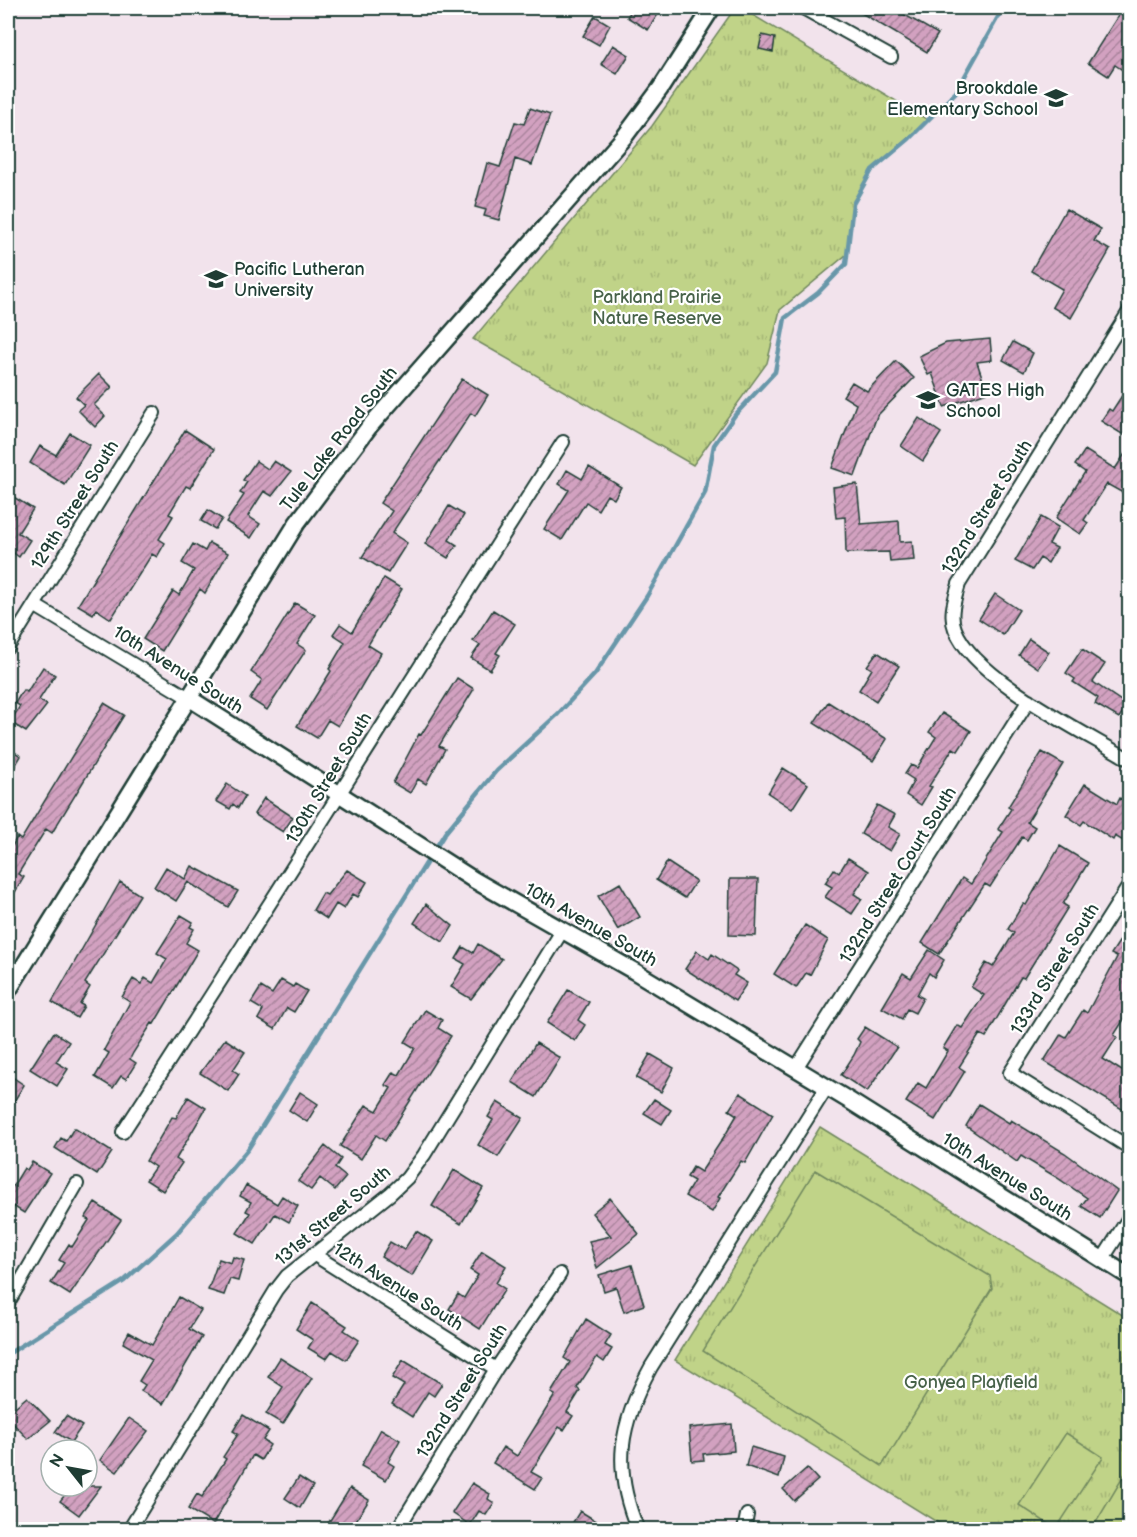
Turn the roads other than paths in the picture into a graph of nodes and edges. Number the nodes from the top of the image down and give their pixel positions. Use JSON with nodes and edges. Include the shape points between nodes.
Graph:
{"nodes":[{"id":1,"x":712,"y":8,"type":"edge"},
{"id":2,"x":803,"y":8,"type":"edge"},
{"id":3,"x":891,"y":57,"type":"dead end"},
{"id":4,"x":1130,"y":310,"type":"edge"},
{"id":5,"x":154,"y":413,"type":"dead end"},
{"id":6,"x":564,"y":442,"type":"dead end"},
{"id":7,"x":34,"y":605,"type":"junction"},
{"id":8,"x":8,"y":647,"type":"edge"},
{"id":9,"x":189,"y":698,"type":"junction"},
{"id":10,"x":1029,"y":700,"type":"junction"},
{"id":11,"x":1130,"y":759,"type":"edge"},
{"id":12,"x":341,"y":794,"type":"junction"},
{"id":13,"x":1129,"y":884,"type":"edge"},
{"id":14,"x":562,"y":931,"type":"junction"},
{"id":15,"x":8,"y":991,"type":"edge"},
{"id":16,"x":796,"y":1068,"type":"junction"},
{"id":17,"x":827,"y":1087,"type":"junction"},
{"id":18,"x":123,"y":1132,"type":"dead end"},
{"id":19,"x":1130,"y":1148,"type":"edge"},
{"id":20,"x":77,"y":1184,"type":"dead end"},
{"id":21,"x":1130,"y":1216,"type":"edge"},
{"id":22,"x":313,"y":1254,"type":"junction"},
{"id":23,"x":1102,"y":1260,"type":"junction"},
{"id":24,"x":560,"y":1274,"type":"dead end"},
{"id":25,"x":1130,"y":1277,"type":"edge"},
{"id":26,"x":8,"y":1303,"type":"edge"},
{"id":27,"x":496,"y":1369,"type":"junction"},
{"id":28,"x":747,"y":1515,"type":"dead end"},
{"id":29,"x":637,"y":1526,"type":"edge"},
{"id":30,"x":129,"y":1530,"type":"edge"},
{"id":31,"x":397,"y":1530,"type":"edge"},
{"id":32,"x":744,"y":1530,"type":"edge"}],
"edges":[{"from":1,"to":9,"type":"street","name":"Tule Lake Road South","via":[[660,89],[624,136],[332,474],[297,523]]},
{"from":2,"to":3,"type":"street"},
{"from":4,"to":10,"type":"street","name":"132nd Street South","via":[[959,584],[953,608],[958,636],[982,663]]},
{"from":5,"to":7,"type":"street","name":"129th Street South"},
{"from":6,"to":12,"type":"street","name":"130th Street South","via":[[388,714]]},
{"from":7,"to":8,"type":"street","name":"129th Street South"},
{"from":7,"to":9,"type":"street","name":"10th Avenue South"},
{"from":9,"to":12,"type":"street","name":"10th Avenue South"},
{"from":9,"to":15,"type":"street","name":"Tule Lake Road South"},
{"from":10,"to":11,"type":"street"},
{"from":10,"to":16,"type":"street","name":"132nd Street Court South"},
{"from":12,"to":14,"type":"street","name":"10th Avenue South","via":[[474,880]]},
{"from":12,"to":18,"type":"street","name":"130th Street South"},
{"from":13,"to":19,"type":"street","name":"133rd Street South","via":[[1010,1073]]},
{"from":14,"to":16,"type":"street","name":"10th Avenue South"},
{"from":14,"to":22,"type":"street","name":"131st Street South","via":[[424,1155],[406,1178]]},
{"from":16,"to":17,"type":"street","name":"10th Avenue South"},
{"from":17,"to":23,"type":"street","name":"10th Avenue South"},
{"from":17,"to":29,"type":"street","via":[[644,1379],[630,1409],[622,1443],[624,1492]]},
{"from":20,"to":26,"type":"street"},
{"from":21,"to":23,"type":"street"},
{"from":22,"to":27,"type":"street","name":"12th Avenue South"},
{"from":22,"to":30,"type":"street","name":"131st Street South","via":[[276,1290]]},
{"from":23,"to":25,"type":"street","name":"10th Avenue South"},
{"from":24,"to":27,"type":"street","name":"132nd Street South"},
{"from":27,"to":31,"type":"street","name":"132nd Street South"},
{"from":28,"to":32,"type":"street"}]}
